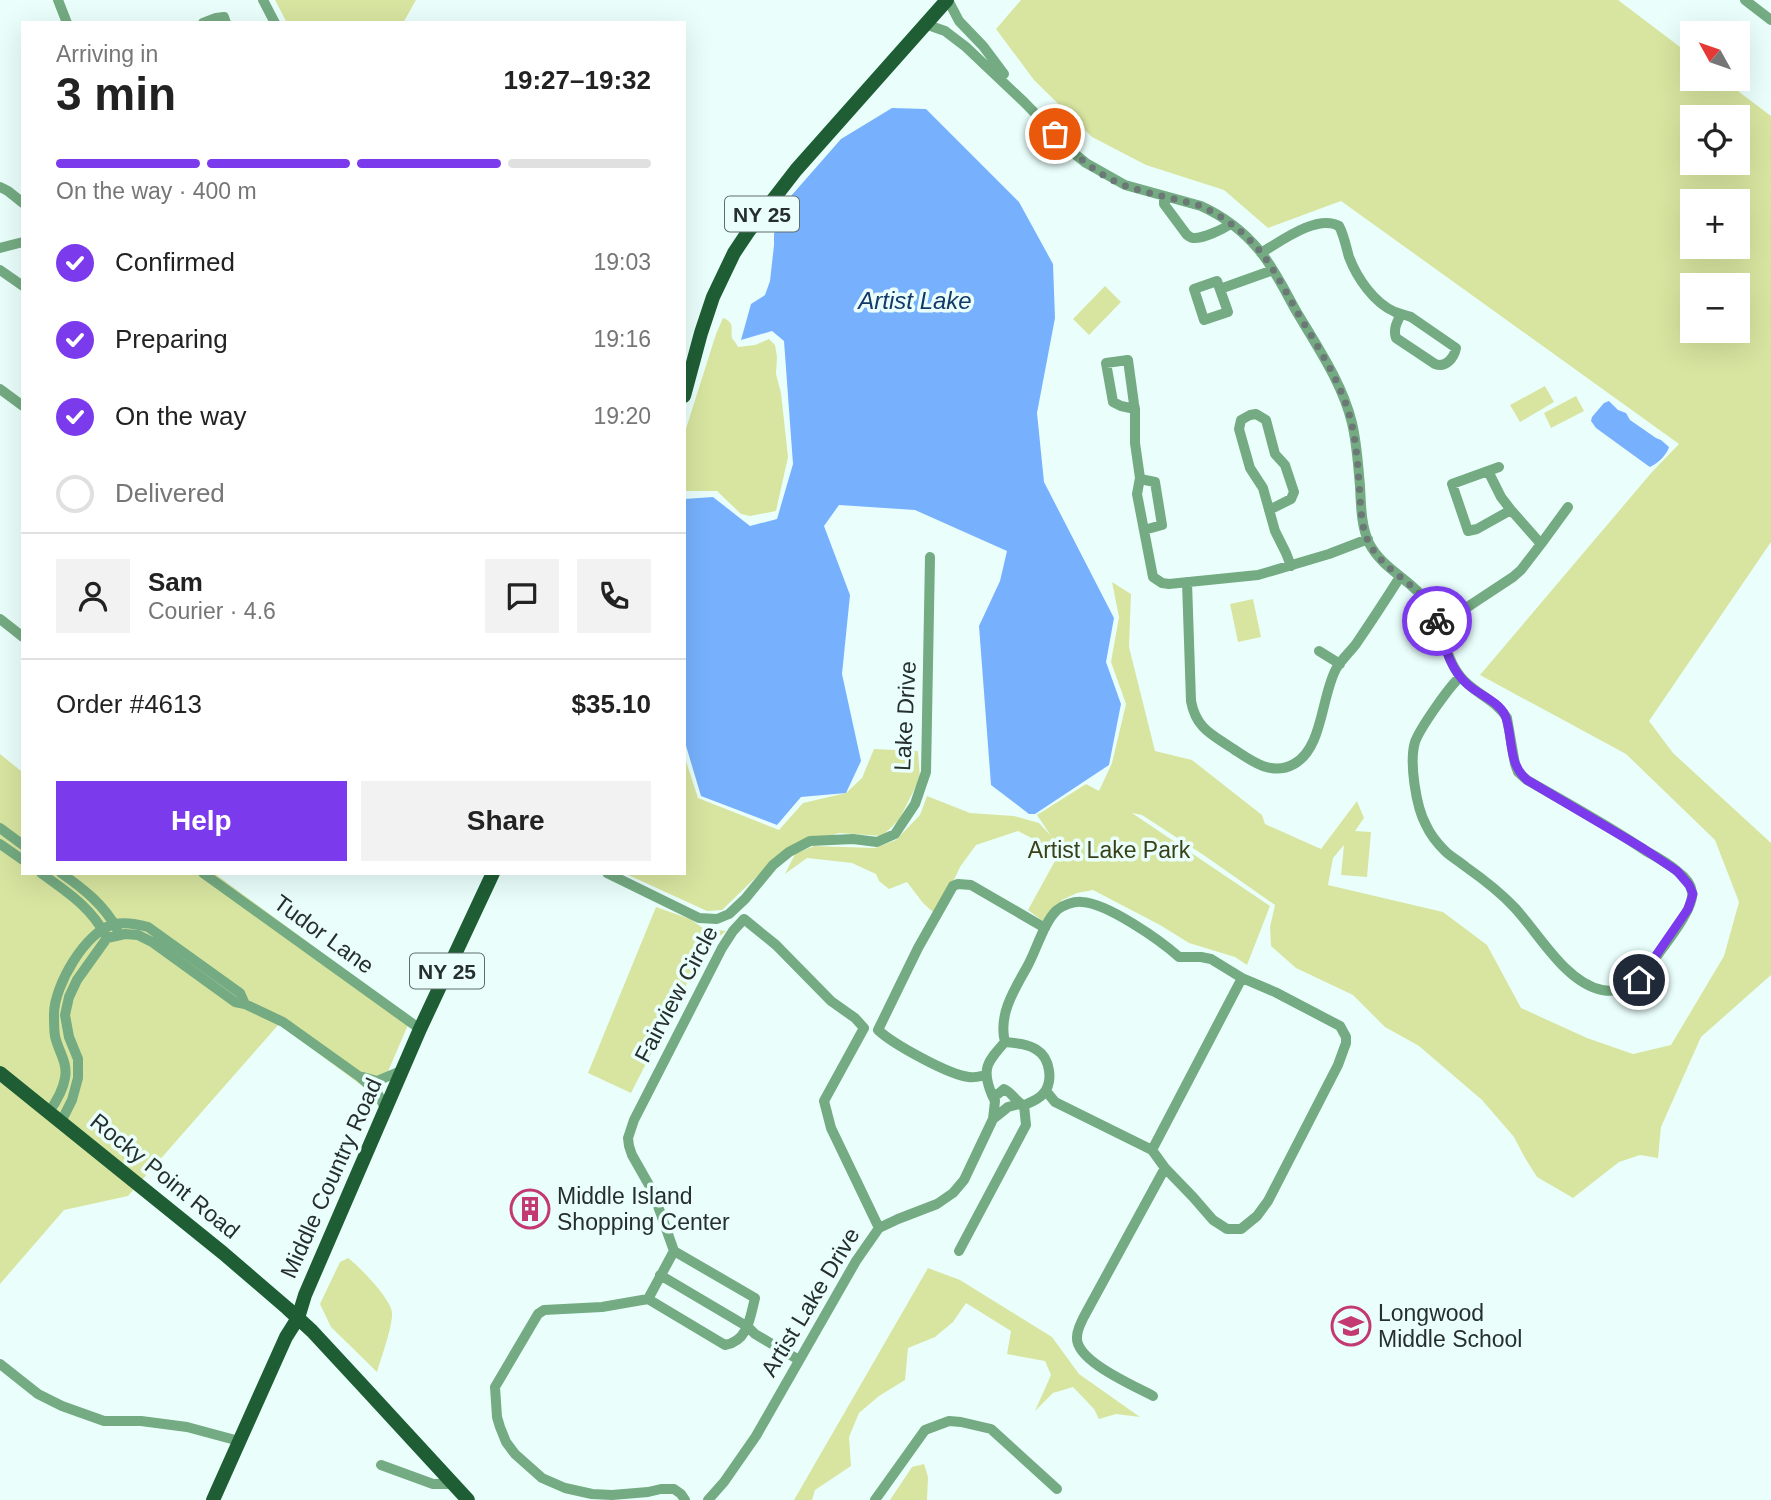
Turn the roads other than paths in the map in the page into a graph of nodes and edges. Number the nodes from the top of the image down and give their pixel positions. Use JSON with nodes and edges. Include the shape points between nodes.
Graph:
{"nodes":[{"id":1,"x":58,"y":0,"type":"edge"},
{"id":2,"x":263,"y":0,"type":"edge"},
{"id":3,"x":948,"y":0,"type":"edge"},
{"id":4,"x":1745,"y":0,"type":"edge"},
{"id":5,"x":1771,"y":20,"type":"edge"},
{"id":6,"x":66,"y":21,"type":"edge"},
{"id":7,"x":208,"y":21,"type":"edge"},
{"id":8,"x":225,"y":21,"type":"edge"},
{"id":9,"x":274,"y":21,"type":"edge"},
{"id":10,"x":925,"y":24,"type":"junction"},
{"id":11,"x":969,"y":32,"type":"junction"},
{"id":12,"x":960,"y":42,"type":"junction"},
{"id":13,"x":1024,"y":102,"type":"junction"},
{"id":14,"x":0,"y":187,"type":"edge"},
{"id":15,"x":1164,"y":195,"type":"junction"},
{"id":16,"x":21,"y":201,"type":"edge"},
{"id":17,"x":1230,"y":224,"type":"junction"},
{"id":18,"x":21,"y":243,"type":"edge"},
{"id":19,"x":0,"y":248,"type":"edge"},
{"id":20,"x":1261,"y":253,"type":"junction"},
{"id":21,"x":0,"y":270,"type":"edge"},
{"id":22,"x":1273,"y":270,"type":"junction"},
{"id":23,"x":21,"y":285,"type":"edge"},
{"id":24,"x":1220,"y":289,"type":"dead end"},
{"id":25,"x":1401,"y":314,"type":"junction"},
{"id":26,"x":0,"y":389,"type":"edge"},
{"id":27,"x":686,"y":389,"type":"edge"},
{"id":28,"x":21,"y":404,"type":"edge"},
{"id":29,"x":1135,"y":409,"type":"junction"},
{"id":30,"x":1140,"y":479,"type":"junction"},
{"id":31,"x":1568,"y":506,"type":"dead end"},
{"id":32,"x":1269,"y":510,"type":"junction"},
{"id":33,"x":1511,"y":510,"type":"junction"},
{"id":34,"x":1144,"y":530,"type":"junction"},
{"id":35,"x":1367,"y":539,"type":"junction"},
{"id":36,"x":1541,"y":544,"type":"junction"},
{"id":37,"x":930,"y":556,"type":"dead end"},
{"id":38,"x":1291,"y":566,"type":"junction"},
{"id":39,"x":1400,"y":577,"type":"junction"},
{"id":40,"x":1188,"y":582,"type":"junction"},
{"id":41,"x":0,"y":619,"type":"edge"},
{"id":42,"x":1438,"y":622,"type":"junction"},
{"id":43,"x":21,"y":635,"type":"edge"},
{"id":44,"x":1319,"y":651,"type":"dead end"},
{"id":45,"x":1340,"y":664,"type":"junction"},
{"id":46,"x":1460,"y":677,"type":"junction"},
{"id":47,"x":0,"y":828,"type":"edge"},
{"id":48,"x":0,"y":844,"type":"edge"},
{"id":49,"x":21,"y":844,"type":"edge"},
{"id":50,"x":21,"y":859,"type":"edge"},
{"id":51,"x":44,"y":875,"type":"edge"},
{"id":52,"x":64,"y":875,"type":"edge"},
{"id":53,"x":206,"y":875,"type":"edge"},
{"id":54,"x":492,"y":875,"type":"edge"},
{"id":55,"x":611,"y":875,"type":"edge"},
{"id":56,"x":1045,"y":928,"type":"junction"},
{"id":57,"x":117,"y":929,"type":"junction"},
{"id":58,"x":105,"y":934,"type":"junction"},
{"id":59,"x":1242,"y":978,"type":"junction"},
{"id":60,"x":421,"y":1029,"type":"junction"},
{"id":61,"x":1005,"y":1042,"type":"junction"},
{"id":62,"x":403,"y":1070,"type":"junction"},
{"id":63,"x":0,"y":1073,"type":"edge"},
{"id":64,"x":986,"y":1075,"type":"junction"},
{"id":65,"x":360,"y":1077,"type":"junction"},
{"id":66,"x":1046,"y":1091,"type":"junction"},
{"id":67,"x":992,"y":1095,"type":"junction"},
{"id":68,"x":1022,"y":1105,"type":"junction"},
{"id":69,"x":386,"y":1110,"type":"junction"},
{"id":70,"x":49,"y":1112,"type":"junction"},
{"id":71,"x":993,"y":1119,"type":"junction"},
{"id":72,"x":61,"y":1122,"type":"junction"},
{"id":73,"x":1152,"y":1150,"type":"junction"},
{"id":74,"x":1165,"y":1168,"type":"junction"},
{"id":75,"x":879,"y":1228,"type":"junction"},
{"id":76,"x":674,"y":1251,"type":"junction"},
{"id":77,"x":959,"y":1251,"type":"dead end"},
{"id":78,"x":660,"y":1275,"type":"junction"},
{"id":79,"x":648,"y":1299,"type":"junction"},
{"id":80,"x":298,"y":1318,"type":"junction"},
{"id":81,"x":748,"y":1327,"type":"junction"},
{"id":82,"x":799,"y":1360,"type":"junction"},
{"id":83,"x":0,"y":1364,"type":"edge"},
{"id":84,"x":1153,"y":1396,"type":"dead end"},
{"id":85,"x":239,"y":1441,"type":"junction"},
{"id":86,"x":381,"y":1465,"type":"dead end"},
{"id":87,"x":453,"y":1484,"type":"junction"},
{"id":88,"x":1057,"y":1489,"type":"dead end"},
{"id":89,"x":213,"y":1500,"type":"edge"},
{"id":90,"x":468,"y":1500,"type":"edge"},
{"id":91,"x":685,"y":1500,"type":"edge"},
{"id":92,"x":708,"y":1500,"type":"edge"},
{"id":93,"x":875,"y":1500,"type":"edge"}],
"edges":[{"from":1,"to":6,"type":"street"},
{"from":2,"to":9,"type":"street"},
{"from":3,"to":10,"type":"main road","number":"NY 25"},
{"from":3,"to":11,"type":"street"},
{"from":4,"to":5,"type":"street"},
{"from":7,"to":8,"type":"street","via":[[224,17]]},
{"from":10,"to":12,"type":"street"},
{"from":10,"to":27,"type":"main road","number":"NY 25","via":[[796,170],[734,253],[713,297]]},
{"from":11,"to":12,"type":"street"},
{"from":11,"to":13,"type":"street"},
{"from":12,"to":13,"type":"street"},
{"from":13,"to":15,"type":"street","via":[[1086,163],[1125,186]]},
{"from":14,"to":16,"type":"street"},
{"from":15,"to":17,"type":"street","via":[[1201,206]]},
{"from":15,"to":17,"type":"street","via":[[1164,204],[1195,239]]},
{"from":17,"to":20,"type":"street"},
{"from":18,"to":19,"type":"street"},
{"from":20,"to":22,"type":"street"},
{"from":20,"to":25,"type":"street","via":[[1307,227],[1332,222],[1342,231],[1352,265],[1364,285]]},
{"from":21,"to":23,"type":"street"},
{"from":22,"to":24,"type":"street"},
{"from":22,"to":35,"type":"street","via":[[1344,400],[1356,445]]},
{"from":25,"to":25,"type":"street","via":[[1456,348],[1447,364],[1435,364],[1396,338],[1395,325]]},
{"from":26,"to":28,"type":"street"},
{"from":29,"to":29,"type":"street","via":[[1113,402],[1106,363],[1128,360]]},
{"from":29,"to":30,"type":"street"},
{"from":30,"to":34,"type":"street","via":[[1136,494]]},
{"from":30,"to":34,"type":"street","via":[[1155,482],[1162,525]]},
{"from":31,"to":36,"type":"street"},
{"from":32,"to":32,"type":"street","via":[[1239,429],[1250,415],[1266,420],[1275,454],[1285,465],[1294,492]]},
{"from":32,"to":38,"type":"street"},
{"from":33,"to":33,"type":"street","via":[[1468,531],[1452,484],[1493,469],[1501,497]]},
{"from":33,"to":36,"type":"street"},
{"from":34,"to":40,"type":"street","via":[[1153,577],[1168,584]]},
{"from":35,"to":38,"type":"street"},
{"from":35,"to":39,"type":"street"},
{"from":36,"to":42,"type":"street","via":[[1513,577]]},
{"from":37,"to":55,"type":"street","name":"Lake Drive","via":[[926,772],[915,804],[895,834],[877,842],[810,841],[773,865],[745,899],[717,919],[699,918]]},
{"from":38,"to":40,"type":"street","via":[[1258,575]]},
{"from":39,"to":42,"type":"street","via":[[1426,600]]},
{"from":39,"to":45,"type":"street"},
{"from":40,"to":45,"type":"street","via":[[1195,718],[1255,763],[1284,769],[1307,753]]},
{"from":41,"to":43,"type":"street"},
{"from":42,"to":46,"type":"street"},
{"from":44,"to":45,"type":"street"},
{"from":46,"to":46,"type":"street","via":[[1415,744],[1413,768],[1425,825],[1445,850],[1512,905],[1567,970],[1598,989],[1632,985],[1644,975],[1688,909],[1693,894],[1689,885],[1677,871],[1518,772],[1507,718]]},
{"from":47,"to":49,"type":"street"},
{"from":48,"to":50,"type":"street"},
{"from":51,"to":58,"type":"street","via":[[92,913]]},
{"from":52,"to":57,"type":"street","via":[[99,902]]},
{"from":53,"to":60,"type":"street","name":"Tudor Lane"},
{"from":54,"to":60,"type":"main road","name":"Middle Country Road","number":"NY 25"},
{"from":56,"to":59,"type":"street","via":[[1058,910],[1073,903],[1092,903],[1137,926],[1179,957],[1211,959]]},
{"from":56,"to":61,"type":"street","via":[[1011,996],[1003,1026]]},
{"from":56,"to":64,"type":"street","via":[[971,885],[953,886],[878,1030],[940,1067],[970,1078]]},
{"from":57,"to":58,"type":"street"},
{"from":57,"to":65,"type":"street","via":[[152,943],[235,1002],[283,1022]]},
{"from":58,"to":70,"type":"street","via":[[93,935],[65,975],[55,1002],[55,1037],[65,1060],[66,1077]]},
{"from":58,"to":72,"type":"street","via":[[69,997],[65,1015],[78,1059],[78,1078]]},
{"from":59,"to":73,"type":"street"},
{"from":59,"to":74,"type":"street","via":[[1340,1026],[1346,1037],[1345,1050],[1268,1201],[1241,1229],[1227,1229],[1213,1220]]},
{"from":60,"to":62,"type":"main road","name":"Middle Country Road","number":"NY 25"},
{"from":61,"to":64,"type":"street","via":[[990,1061]]},
{"from":61,"to":66,"type":"street","via":[[1025,1044],[1047,1059]]},
{"from":62,"to":65,"type":"street","via":[[377,1081]]},
{"from":62,"to":69,"type":"main road","name":"Middle Country Road","number":"NY 25"},
{"from":63,"to":70,"type":"main road","name":"Rocky Point Road"},
{"from":64,"to":67,"type":"street","name":"Artist Lake Drive"},
{"from":65,"to":69,"type":"street","via":[[377,1091]]},
{"from":66,"to":68,"type":"street"},
{"from":66,"to":73,"type":"street","via":[[1055,1102]]},
{"from":67,"to":68,"type":"street","via":[[1004,1089]]},
{"from":67,"to":71,"type":"street","name":"Artist Lake Drive"},
{"from":68,"to":71,"type":"street","via":[[1008,1107]]},
{"from":68,"to":77,"type":"street","via":[[1026,1125]]},
{"from":69,"to":80,"type":"main road","name":"Middle Country Road","number":"NY 25"},
{"from":70,"to":72,"type":"main road","name":"Rocky Point Road"},
{"from":71,"to":75,"type":"street","name":"Artist Lake Drive","via":[[953,1193]]},
{"from":72,"to":80,"type":"main road","name":"Rocky Point Road"},
{"from":73,"to":74,"type":"street"},
{"from":74,"to":84,"type":"street","via":[[1077,1336],[1086,1356]]},
{"from":75,"to":76,"type":"street","name":"Fairview Circle","via":[[831,1128],[824,1101],[864,1028],[744,919],[722,948],[628,1138]]},
{"from":75,"to":82,"type":"street","name":"Artist Lake Drive"},
{"from":76,"to":78,"type":"street"},
{"from":76,"to":81,"type":"street","via":[[755,1298]]},
{"from":78,"to":79,"type":"street"},
{"from":78,"to":81,"type":"street"},
{"from":79,"to":81,"type":"street","via":[[725,1345],[737,1341]]},
{"from":79,"to":91,"type":"street","via":[[540,1312],[495,1387],[497,1417],[506,1442],[542,1478],[592,1494],[674,1489]]},
{"from":80,"to":85,"type":"main road","name":"Middle Country Road","number":"NY 25"},
{"from":80,"to":87,"type":"main road","name":"Rocky Point Road"},
{"from":81,"to":82,"type":"street"},
{"from":82,"to":92,"type":"street","name":"Artist Lake Drive","via":[[756,1436]]},
{"from":83,"to":85,"type":"street","via":[[38,1394],[104,1421],[187,1427]]},
{"from":85,"to":89,"type":"main road","name":"Middle Country Road","number":"NY 25"},
{"from":86,"to":87,"type":"street","via":[[433,1484]]},
{"from":87,"to":90,"type":"main road","name":"Rocky Point Road"},
{"from":88,"to":93,"type":"street","via":[[991,1429],[949,1421],[925,1430]]}]}
